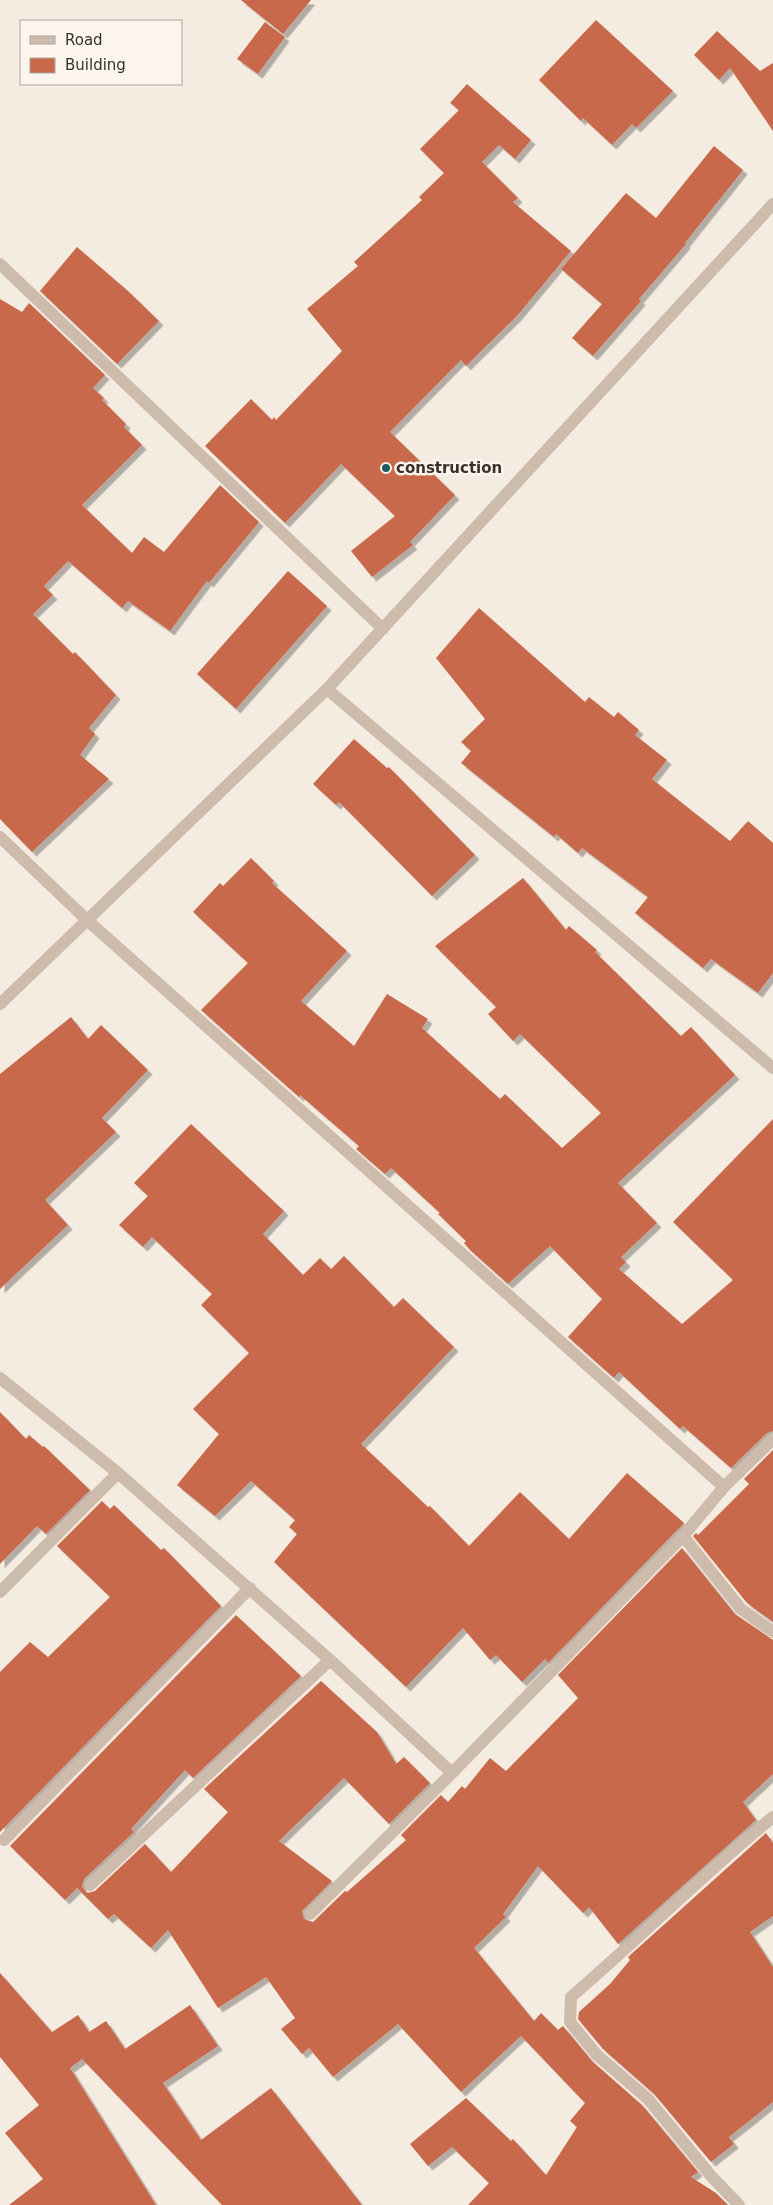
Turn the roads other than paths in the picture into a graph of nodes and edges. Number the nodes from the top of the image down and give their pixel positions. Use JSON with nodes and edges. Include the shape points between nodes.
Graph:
{"nodes":[{"id":1,"x":773,"y":204,"type":"edge"},
{"id":2,"x":0,"y":264,"type":"edge"},
{"id":3,"x":383,"y":629,"type":"junction"},
{"id":4,"x":327,"y":689,"type":"junction"},
{"id":5,"x":0,"y":837,"type":"edge"},
{"id":6,"x":86,"y":920,"type":"junction"},
{"id":7,"x":0,"y":1004,"type":"edge"},
{"id":8,"x":773,"y":1068,"type":"edge"},
{"id":9,"x":0,"y":1378,"type":"edge"},
{"id":10,"x":773,"y":1439,"type":"edge"},
{"id":11,"x":118,"y":1473,"type":"junction"},
{"id":12,"x":724,"y":1487,"type":"junction"},
{"id":13,"x":683,"y":1536,"type":"junction"},
{"id":14,"x":250,"y":1588,"type":"junction"},
{"id":15,"x":0,"y":1592,"type":"edge"},
{"id":16,"x":773,"y":1632,"type":"edge"},
{"id":17,"x":330,"y":1660,"type":"junction"},
{"id":18,"x":452,"y":1773,"type":"junction"},
{"id":19,"x":773,"y":1817,"type":"edge"},
{"id":20,"x":4,"y":1840,"type":"dead end"},
{"id":21,"x":90,"y":1885,"type":"dead end"},
{"id":22,"x":310,"y":1914,"type":"dead end"},
{"id":23,"x":740,"y":2205,"type":"edge"}],
"edges":[{"from":1,"to":3,"type":"street"},
{"from":2,"to":3,"type":"street"},
{"from":3,"to":4,"type":"street"},
{"from":4,"to":6,"type":"street"},
{"from":4,"to":8,"type":"street"},
{"from":5,"to":6,"type":"street"},
{"from":6,"to":7,"type":"street"},
{"from":6,"to":12,"type":"street"},
{"from":9,"to":11,"type":"street"},
{"from":10,"to":12,"type":"street"},
{"from":11,"to":14,"type":"street"},
{"from":11,"to":15,"type":"street"},
{"from":12,"to":13,"type":"street"},
{"from":13,"to":16,"type":"street","via":[[741,1609]]},
{"from":13,"to":18,"type":"street"},
{"from":14,"to":17,"type":"street"},
{"from":14,"to":20,"type":"street"},
{"from":17,"to":18,"type":"street"},
{"from":17,"to":21,"type":"street"},
{"from":18,"to":22,"type":"street"},
{"from":19,"to":23,"type":"street","via":[[571,1997],[570,2022],[598,2055],[648,2099],[712,2177]]}]}
